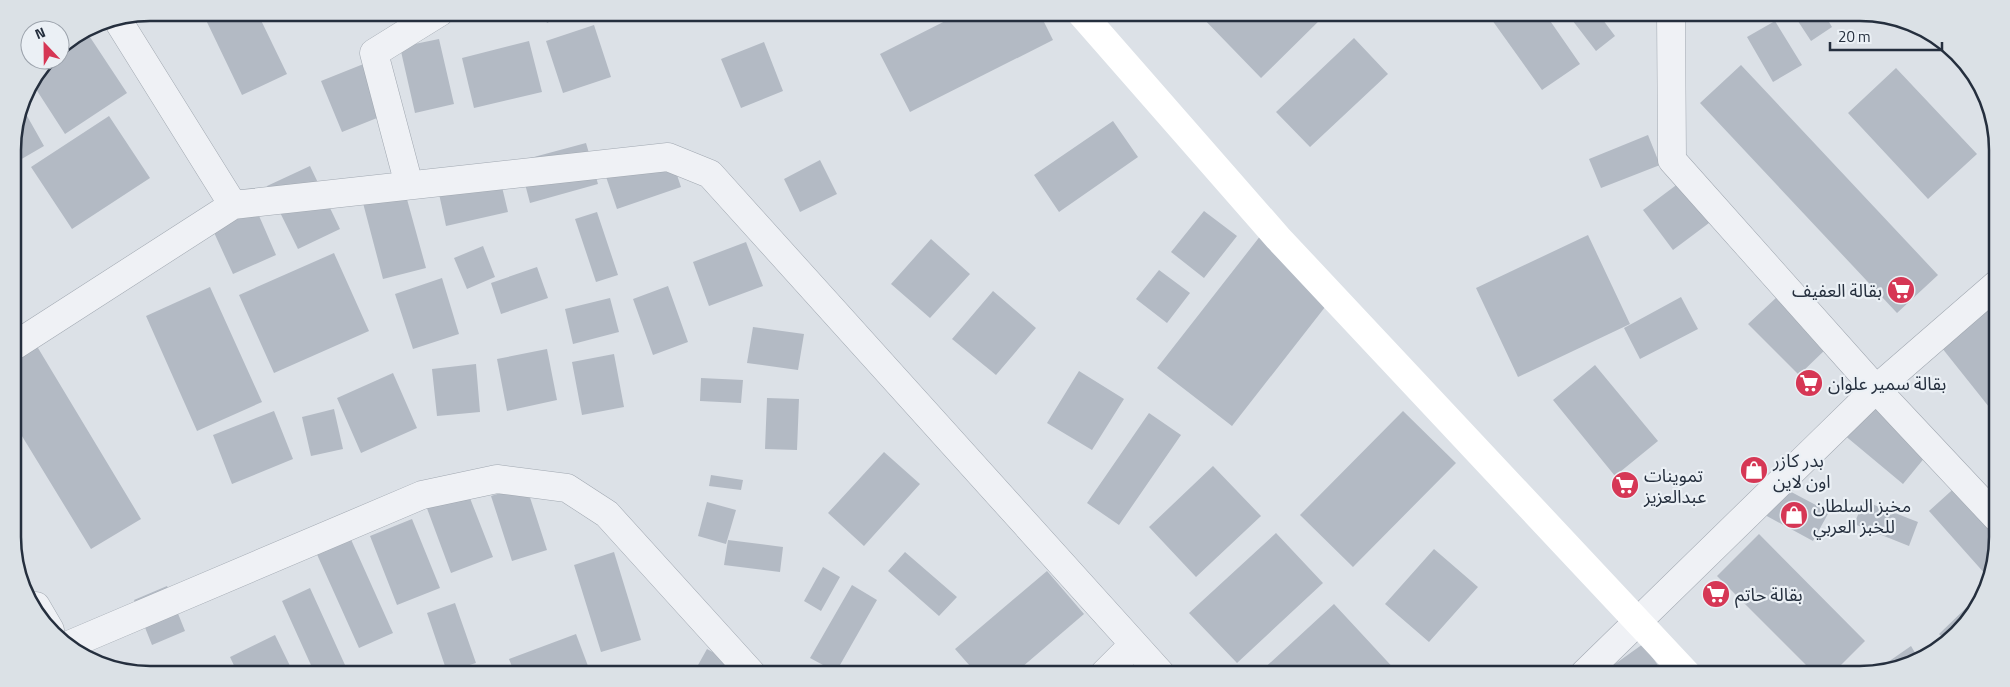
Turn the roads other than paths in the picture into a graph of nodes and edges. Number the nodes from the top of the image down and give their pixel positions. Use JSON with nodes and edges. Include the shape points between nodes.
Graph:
{"nodes":[{"id":1,"x":1088,"y":21,"type":"edge"},
{"id":2,"x":1671,"y":21,"type":"edge"},
{"id":3,"x":424,"y":22,"type":"edge"},
{"id":4,"x":120,"y":25,"type":"edge"},
{"id":5,"x":409,"y":186,"type":"junction"},
{"id":6,"x":233,"y":205,"type":"junction"},
{"id":7,"x":1989,"y":291,"type":"edge"},
{"id":8,"x":21,"y":341,"type":"edge"},
{"id":9,"x":1876,"y":389,"type":"junction"},
{"id":10,"x":1989,"y":508,"type":"edge"},
{"id":11,"x":1637,"y":623,"type":"junction"},
{"id":12,"x":76,"y":642,"type":"edge"},
{"id":13,"x":1133,"y":644,"type":"junction"},
{"id":14,"x":1112,"y":665,"type":"edge"},
{"id":15,"x":1153,"y":665,"type":"edge"},
{"id":16,"x":1593,"y":665,"type":"edge"},
{"id":17,"x":1678,"y":665,"type":"edge"},
{"id":18,"x":744,"y":666,"type":"edge"}],
"edges":[{"from":1,"to":11,"type":"street","via":[[1278,238]]},
{"from":2,"to":9,"type":"street","via":[[1672,160]]},
{"from":3,"to":5,"type":"street","via":[[374,53]]},
{"from":4,"to":6,"type":"street"},
{"from":5,"to":6,"type":"street"},
{"from":5,"to":13,"type":"street","via":[[668,157],[710,174]]},
{"from":6,"to":8,"type":"street"},
{"from":7,"to":9,"type":"street"},
{"from":9,"to":10,"type":"street"},
{"from":9,"to":11,"type":"street"},
{"from":11,"to":16,"type":"street"},
{"from":11,"to":17,"type":"street"},
{"from":12,"to":18,"type":"street","via":[[422,495],[497,478],[567,488],[607,514]]},
{"from":13,"to":14,"type":"street"},
{"from":13,"to":15,"type":"street"}]}
